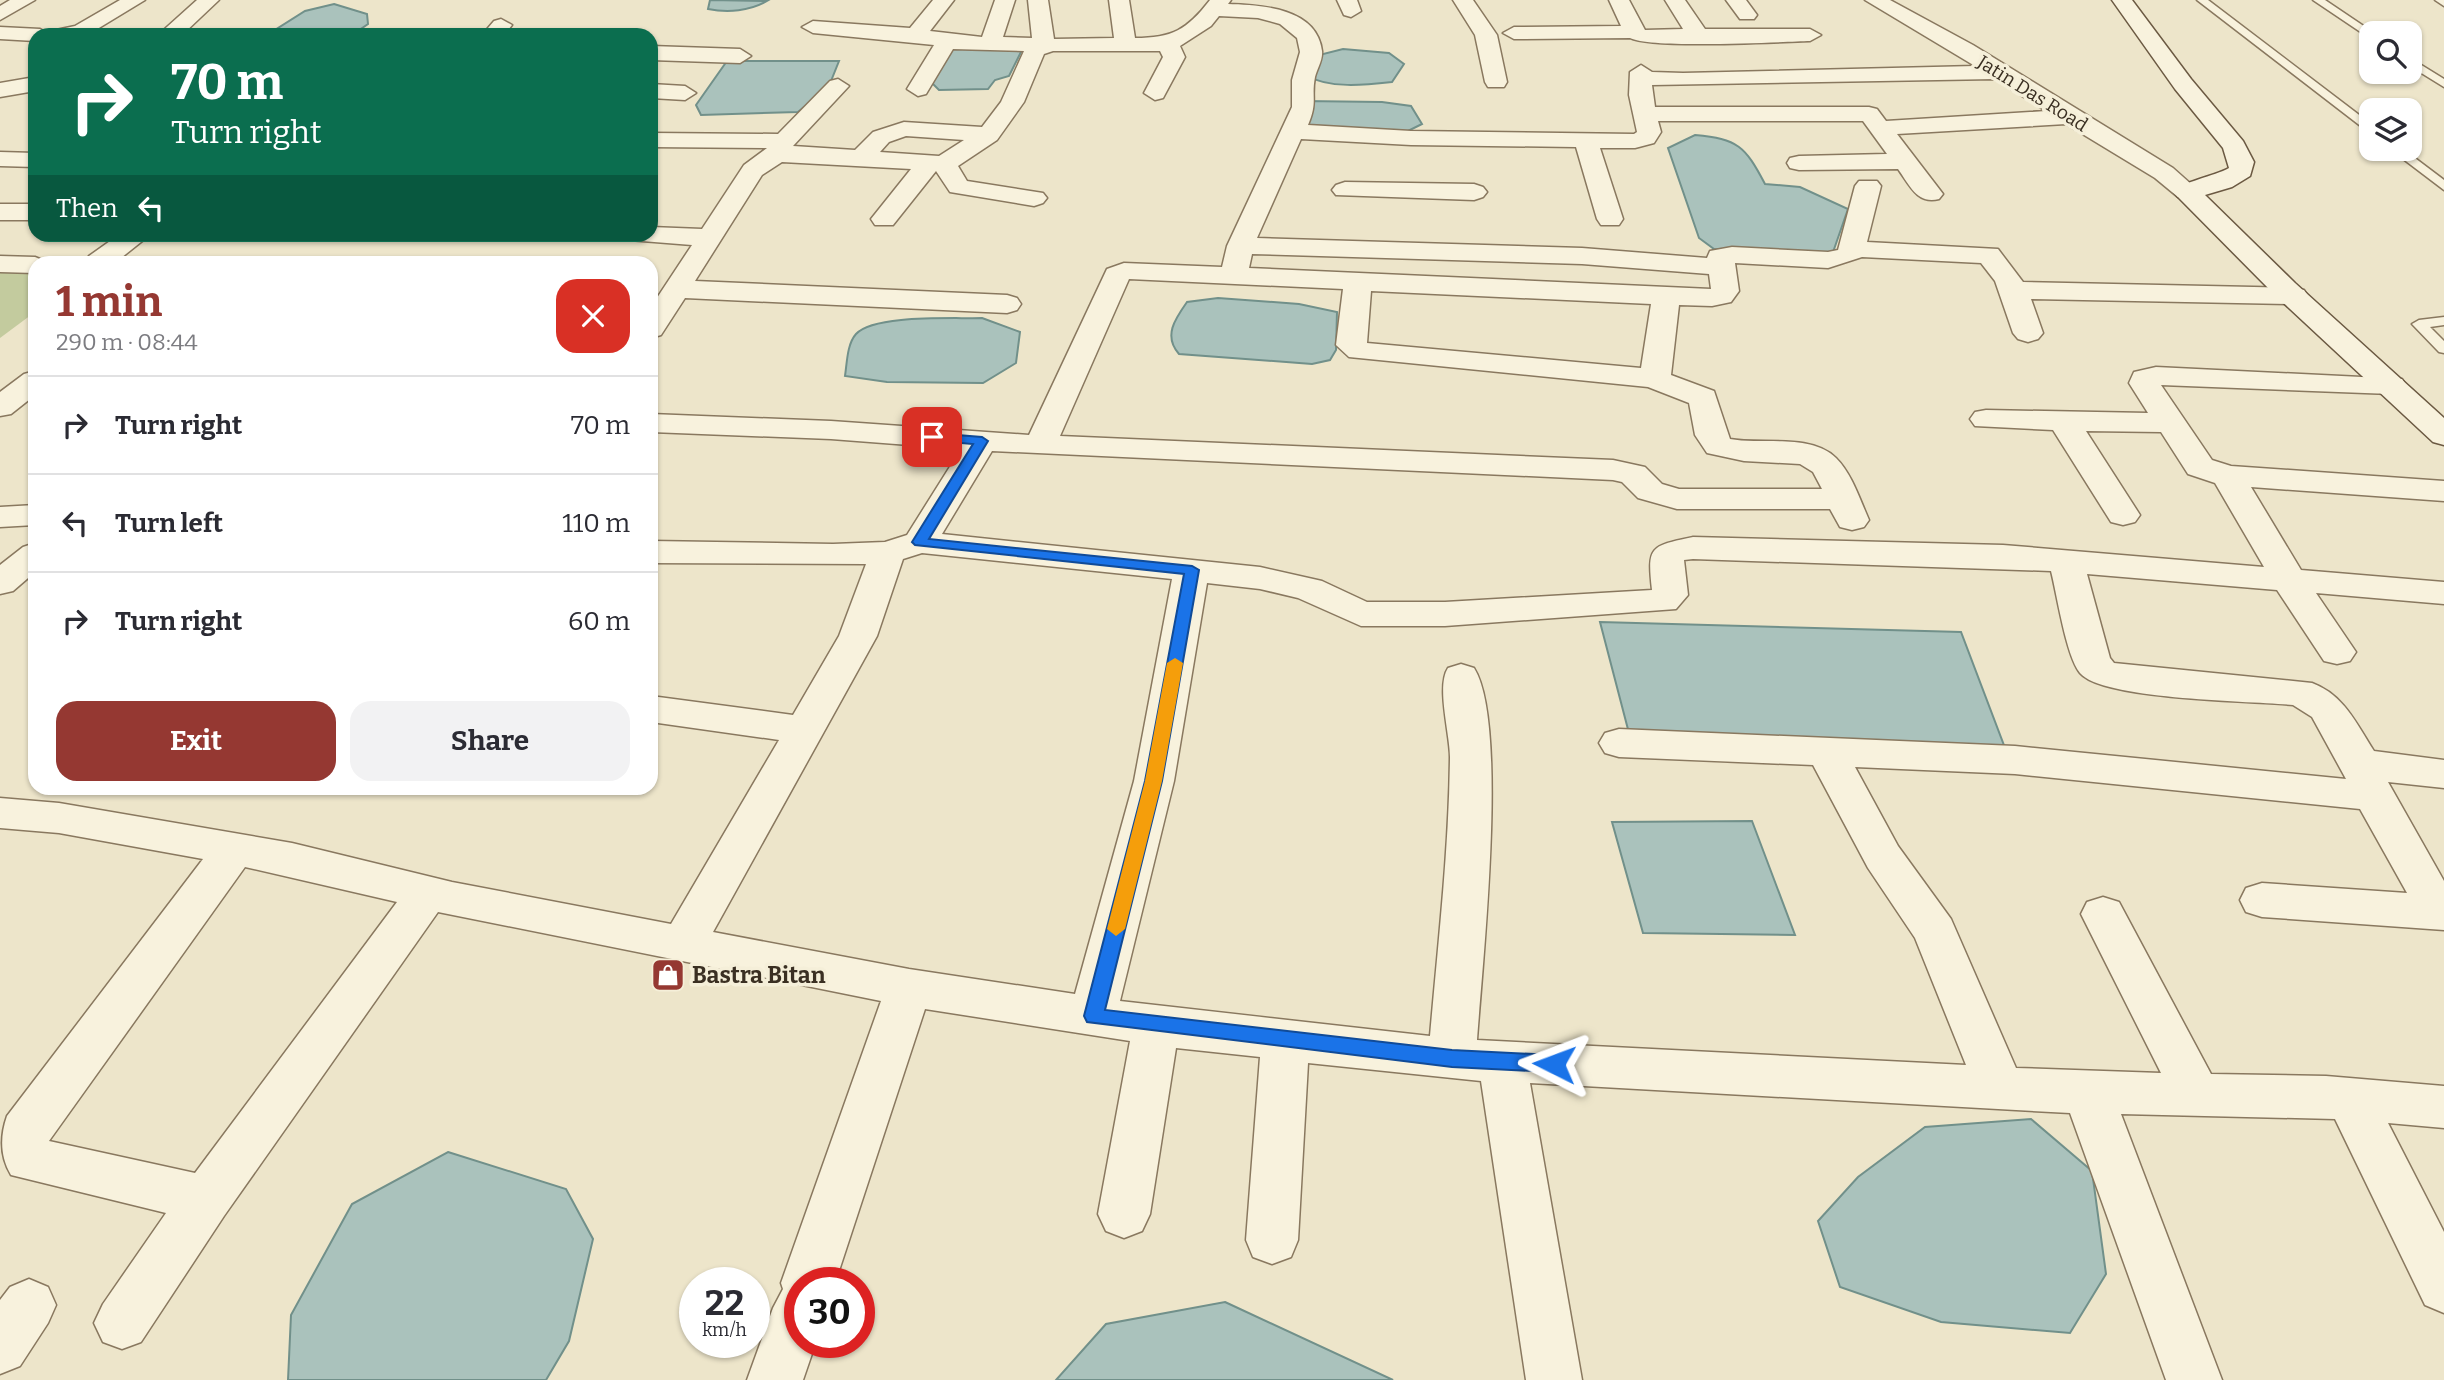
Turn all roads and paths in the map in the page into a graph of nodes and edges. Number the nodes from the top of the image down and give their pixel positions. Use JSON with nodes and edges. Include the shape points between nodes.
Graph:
{"nodes":[{"id":1,"x":25,"y":0,"type":"edge"},
{"id":2,"x":135,"y":0,"type":"edge"},
{"id":3,"x":209,"y":0,"type":"edge"},
{"id":4,"x":944,"y":0,"type":"edge"},
{"id":5,"x":1005,"y":0,"type":"edge"},
{"id":6,"x":1038,"y":0,"type":"edge"},
{"id":7,"x":1119,"y":0,"type":"edge"},
{"id":8,"x":1463,"y":0,"type":"edge"},
{"id":9,"x":1619,"y":0,"type":"edge"},
{"id":10,"x":1675,"y":0,"type":"edge"},
{"id":11,"x":1875,"y":0,"type":"edge"},
{"id":12,"x":2122,"y":0,"type":"edge"},
{"id":13,"x":2202,"y":0,"type":"edge"},
{"id":14,"x":2318,"y":0,"type":"edge"},
{"id":15,"x":2440,"y":0,"type":"edge"},
{"id":16,"x":2444,"y":3,"type":"edge"},
{"id":17,"x":1217,"y":5,"type":"edge"},
{"id":18,"x":0,"y":14,"type":"edge"},
{"id":19,"x":1795,"y":17,"type":"dead end"},
{"id":20,"x":813,"y":27,"type":"dead end"},
{"id":21,"x":86,"y":28,"type":"edge"},
{"id":22,"x":177,"y":28,"type":"edge"},
{"id":23,"x":2359,"y":28,"type":"edge"},
{"id":24,"x":1634,"y":32,"type":"junction"},
{"id":25,"x":0,"y":33,"type":"edge"},
{"id":26,"x":1514,"y":33,"type":"dead end"},
{"id":27,"x":28,"y":34,"type":"edge"},
{"id":28,"x":916,"y":35,"type":"junction"},
{"id":29,"x":1810,"y":35,"type":"junction"},
{"id":30,"x":1699,"y":37,"type":"junction"},
{"id":31,"x":951,"y":42,"type":"junction"},
{"id":32,"x":990,"y":42,"type":"junction"},
{"id":33,"x":1125,"y":44,"type":"junction"},
{"id":34,"x":1168,"y":44,"type":"junction"},
{"id":35,"x":1044,"y":47,"type":"junction"},
{"id":36,"x":658,"y":53,"type":"edge"},
{"id":37,"x":740,"y":56,"type":"dead end"},
{"id":38,"x":2422,"y":69,"type":"edge"},
{"id":39,"x":1999,"y":72,"type":"junction"},
{"id":40,"x":1841,"y":76,"type":"junction"},
{"id":41,"x":1496,"y":82,"type":"dead end"},
{"id":42,"x":2444,"y":84,"type":"edge"},
{"id":43,"x":28,"y":85,"type":"edge"},
{"id":44,"x":838,"y":86,"type":"dead end"},
{"id":45,"x":918,"y":89,"type":"dead end"},
{"id":46,"x":0,"y":90,"type":"edge"},
{"id":47,"x":658,"y":91,"type":"edge"},
{"id":48,"x":685,"y":93,"type":"dead end"},
{"id":49,"x":1155,"y":93,"type":"dead end"},
{"id":50,"x":1644,"y":114,"type":"junction"},
{"id":51,"x":2069,"y":117,"type":"junction"},
{"id":52,"x":1876,"y":121,"type":"junction"},
{"id":53,"x":2359,"y":121,"type":"edge"},
{"id":54,"x":1291,"y":131,"type":"junction"},
{"id":55,"x":989,"y":135,"type":"junction"},
{"id":56,"x":1411,"y":138,"type":"junction"},
{"id":57,"x":1585,"y":139,"type":"junction"},
{"id":58,"x":658,"y":140,"type":"edge"},
{"id":59,"x":779,"y":149,"type":"junction"},
{"id":60,"x":861,"y":158,"type":"junction"},
{"id":61,"x":0,"y":159,"type":"edge"},
{"id":62,"x":28,"y":160,"type":"edge"},
{"id":63,"x":1906,"y":161,"type":"junction"},
{"id":64,"x":2412,"y":161,"type":"edge"},
{"id":65,"x":1799,"y":163,"type":"dead end"},
{"id":66,"x":936,"y":164,"type":"junction"},
{"id":67,"x":1868,"y":186,"type":"dead end"},
{"id":68,"x":2444,"y":186,"type":"edge"},
{"id":69,"x":1345,"y":190,"type":"dead end"},
{"id":70,"x":1422,"y":192,"type":"junction"},
{"id":71,"x":1474,"y":192,"type":"dead end"},
{"id":72,"x":2187,"y":192,"type":"junction"},
{"id":73,"x":1930,"y":194,"type":"dead end"},
{"id":74,"x":1034,"y":198,"type":"dead end"},
{"id":75,"x":0,"y":212,"type":"edge"},
{"id":76,"x":28,"y":212,"type":"edge"},
{"id":77,"x":884,"y":219,"type":"dead end"},
{"id":78,"x":1610,"y":219,"type":"dead end"},
{"id":79,"x":658,"y":235,"type":"edge"},
{"id":80,"x":712,"y":238,"type":"junction"},
{"id":81,"x":127,"y":242,"type":"edge"},
{"id":82,"x":1240,"y":246,"type":"junction"},
{"id":83,"x":1853,"y":249,"type":"junction"},
{"id":84,"x":107,"y":256,"type":"edge"},
{"id":85,"x":0,"y":264,"type":"edge"},
{"id":86,"x":28,"y":265,"type":"edge"},
{"id":87,"x":1721,"y":267,"type":"junction"},
{"id":88,"x":1233,"y":275,"type":"junction"},
{"id":89,"x":1358,"y":282,"type":"junction"},
{"id":90,"x":678,"y":289,"type":"junction"},
{"id":91,"x":2014,"y":290,"type":"junction"},
{"id":92,"x":1666,"y":296,"type":"junction"},
{"id":93,"x":2294,"y":296,"type":"junction"},
{"id":94,"x":1007,"y":304,"type":"dead end"},
{"id":95,"x":658,"y":319,"type":"edge"},
{"id":96,"x":2444,"y":321,"type":"edge"},
{"id":97,"x":2028,"y":332,"type":"dead end"},
{"id":98,"x":2444,"y":349,"type":"edge"},
{"id":99,"x":1655,"y":379,"type":"junction"},
{"id":100,"x":28,"y":385,"type":"edge"},
{"id":101,"x":2391,"y":385,"type":"junction"},
{"id":102,"x":0,"y":407,"type":"edge"},
{"id":103,"x":1986,"y":419,"type":"dead end"},
{"id":104,"x":2063,"y":420,"type":"junction"},
{"id":105,"x":658,"y":423,"type":"edge"},
{"id":106,"x":2169,"y":423,"type":"junction"},
{"id":107,"x":2444,"y":435,"type":"edge"},
{"id":108,"x":982,"y":441,"type":"junction"},
{"id":109,"x":1041,"y":444,"type":"junction"},
{"id":110,"x":2228,"y":476,"type":"junction"},
{"id":111,"x":2444,"y":491,"type":"edge"},
{"id":112,"x":1842,"y":499,"type":"junction"},
{"id":113,"x":28,"y":515,"type":"edge"},
{"id":114,"x":2123,"y":516,"type":"dead end"},
{"id":115,"x":0,"y":517,"type":"edge"},
{"id":116,"x":904,"y":547,"type":"junction"},
{"id":117,"x":1865,"y":551,"type":"junction"},
{"id":118,"x":658,"y":552,"type":"edge"},
{"id":119,"x":28,"y":560,"type":"edge"},
{"id":120,"x":2066,"y":562,"type":"junction"},
{"id":121,"x":1192,"y":570,"type":"junction"},
{"id":122,"x":2290,"y":582,"type":"junction"},
{"id":123,"x":0,"y":583,"type":"edge"},
{"id":124,"x":2444,"y":593,"type":"edge"},
{"id":125,"x":2337,"y":652,"type":"dead end"},
{"id":126,"x":1461,"y":677,"type":"dead end"},
{"id":127,"x":658,"y":710,"type":"edge"},
{"id":128,"x":804,"y":730,"type":"junction"},
{"id":129,"x":1619,"y":743,"type":"dead end"},
{"id":130,"x":1827,"y":753,"type":"junction"},
{"id":131,"x":2444,"y":774,"type":"edge"},
{"id":132,"x":2367,"y":780,"type":"junction"},
{"id":133,"x":0,"y":813,"type":"edge"},
{"id":134,"x":233,"y":849,"type":"junction"},
{"id":135,"x":428,"y":893,"type":"junction"},
{"id":136,"x":2262,"y":900,"type":"dead end"},
{"id":137,"x":2442,"y":913,"type":"edge"},
{"id":138,"x":2102,"y":914,"type":"dead end"},
{"id":139,"x":684,"y":944,"type":"junction"},
{"id":140,"x":909,"y":988,"type":"junction"},
{"id":141,"x":1093,"y":1016,"type":"junction"},
{"id":142,"x":1156,"y":1026,"type":"junction"},
{"id":143,"x":1285,"y":1040,"type":"junction"},
{"id":144,"x":1452,"y":1059,"type":"junction"},
{"id":145,"x":1502,"y":1061,"type":"junction"},
{"id":146,"x":2000,"y":1088,"type":"junction"},
{"id":147,"x":2088,"y":1093,"type":"junction"},
{"id":148,"x":2197,"y":1094,"type":"junction"},
{"id":149,"x":2350,"y":1099,"type":"junction"},
{"id":150,"x":2444,"y":1107,"type":"edge"},
{"id":151,"x":206,"y":1199,"type":"junction"},
{"id":152,"x":1124,"y":1214,"type":"dead end"},
{"id":153,"x":1272,"y":1240,"type":"dead end"},
{"id":154,"x":813,"y":1267,"type":"edge"},
{"id":155,"x":2444,"y":1287,"type":"edge"},
{"id":156,"x":122,"y":1323,"type":"dead end"},
{"id":157,"x":784,"y":1354,"type":"edge"},
{"id":158,"x":775,"y":1380,"type":"edge"},
{"id":159,"x":1554,"y":1380,"type":"edge"},
{"id":160,"x":2194,"y":1380,"type":"edge"}],
"edges":[{"from":1,"to":18,"type":"street"},
{"from":2,"to":21,"type":"street"},
{"from":3,"to":22,"type":"street"},
{"from":4,"to":28,"type":"street"},
{"from":5,"to":32,"type":"street"},
{"from":6,"to":35,"type":"street"},
{"from":7,"to":33,"type":"street"},
{"from":8,"to":41,"type":"street","via":[[1486,35]]},
{"from":9,"to":24,"type":"street"},
{"from":10,"to":30,"type":"street"},
{"from":11,"to":39,"type":"street","name":"Jatin Das Road"},
{"from":12,"to":72,"type":"street","via":[[2242,162],[2241,172],[2223,182]]},
{"from":13,"to":53,"type":"lane"},
{"from":14,"to":23,"type":"lane"},
{"from":15,"to":16,"type":"lane"},
{"from":17,"to":34,"type":"street","via":[[1204,22]]},
{"from":17,"to":54,"type":"street","via":[[1274,15],[1303,29],[1311,51],[1303,84],[1304,107]]},
{"from":19,"to":29,"type":"street"},
{"from":20,"to":28,"type":"street"},
{"from":24,"to":26,"type":"street"},
{"from":24,"to":30,"type":"street","via":[[1651,38]]},
{"from":25,"to":27,"type":"street"},
{"from":28,"to":31,"type":"street"},
{"from":29,"to":30,"type":"street"},
{"from":29,"to":40,"type":"street"},
{"from":31,"to":32,"type":"street"},
{"from":31,"to":45,"type":"street","via":[[945,44]]},
{"from":32,"to":35,"type":"street"},
{"from":33,"to":34,"type":"street"},
{"from":33,"to":35,"type":"street"},
{"from":34,"to":49,"type":"street","via":[[1174,57]]},
{"from":35,"to":55,"type":"street","via":[[1035,50],[1012,102]]},
{"from":36,"to":37,"type":"street"},
{"from":38,"to":42,"type":"lane"},
{"from":39,"to":40,"type":"street"},
{"from":39,"to":51,"type":"street","name":"Jatin Das Road"},
{"from":40,"to":50,"type":"street","via":[[1683,80],[1641,75]]},
{"from":40,"to":52,"type":"street"},
{"from":43,"to":46,"type":"street"},
{"from":44,"to":59,"type":"street"},
{"from":47,"to":48,"type":"street"},
{"from":50,"to":52,"type":"street"},
{"from":50,"to":57,"type":"street","via":[[1649,131],[1646,138]]},
{"from":51,"to":52,"type":"street"},
{"from":51,"to":72,"type":"street","name":"Jatin Das Road","via":[[2164,173]]},
{"from":52,"to":63,"type":"street"},
{"from":54,"to":56,"type":"street"},
{"from":54,"to":82,"type":"street"},
{"from":55,"to":60,"type":"street","via":[[904,129],[891,132]]},
{"from":55,"to":66,"type":"street"},
{"from":56,"to":57,"type":"street"},
{"from":56,"to":70,"type":"street"},
{"from":57,"to":78,"type":"street"},
{"from":58,"to":59,"type":"street"},
{"from":59,"to":60,"type":"street"},
{"from":59,"to":80,"type":"street","via":[[753,170]]},
{"from":60,"to":66,"type":"street"},
{"from":61,"to":62,"type":"street"},
{"from":63,"to":65,"type":"street"},
{"from":63,"to":73,"type":"street"},
{"from":64,"to":68,"type":"lane"},
{"from":66,"to":74,"type":"street","via":[[959,187]]},
{"from":66,"to":77,"type":"street"},
{"from":67,"to":83,"type":"street"},
{"from":69,"to":70,"type":"street"},
{"from":70,"to":71,"type":"street"},
{"from":72,"to":93,"type":"street","name":"Jatin Das Road"},
{"from":75,"to":76,"type":"street"},
{"from":79,"to":80,"type":"street"},
{"from":80,"to":90,"type":"street"},
{"from":81,"to":84,"type":"street"},
{"from":82,"to":87,"type":"street","via":[[1582,256]]},
{"from":82,"to":88,"type":"street"},
{"from":83,"to":87,"type":"street","via":[[1844,258],[1828,260],[1732,255],[1720,257]]},
{"from":83,"to":91,"type":"street","via":[[1989,255]]},
{"from":85,"to":86,"type":"street"},
{"from":87,"to":92,"type":"street","via":[[1725,291],[1721,296]]},
{"from":88,"to":89,"type":"street"},
{"from":88,"to":109,"type":"street","via":[[1139,271],[1117,275]]},
{"from":89,"to":92,"type":"street"},
{"from":89,"to":99,"type":"street","via":[[1351,345],[1359,351]]},
{"from":90,"to":94,"type":"street"},
{"from":90,"to":95,"type":"street"},
{"from":91,"to":93,"type":"street"},
{"from":91,"to":97,"type":"street"},
{"from":92,"to":99,"type":"street"},
{"from":93,"to":101,"type":"street","name":"Jatin Das Road"},
{"from":96,"to":98,"type":"lane","via":[[2419,324]]},
{"from":99,"to":112,"type":"street","via":[[1703,398],[1718,446],[1749,454],[1815,457],[1825,465]]},
{"from":100,"to":102,"type":"street"},
{"from":101,"to":106,"type":"street","via":[[2145,378]]},
{"from":101,"to":107,"type":"street","name":"Jatin Das Road"},
{"from":103,"to":104,"type":"street"},
{"from":104,"to":106,"type":"street"},
{"from":104,"to":114,"type":"street"},
{"from":105,"to":108,"type":"street"},
{"from":106,"to":110,"type":"street","via":[[2200,467]]},
{"from":108,"to":109,"type":"street"},
{"from":108,"to":116,"type":"street"},
{"from":109,"to":112,"type":"street","via":[[1613,470],[1633,474],[1650,491],[1677,499]]},
{"from":110,"to":111,"type":"street"},
{"from":110,"to":122,"type":"street"},
{"from":112,"to":117,"type":"street"},
{"from":113,"to":115,"type":"street"},
{"from":116,"to":118,"type":"street","via":[[833,555]]},
{"from":116,"to":121,"type":"street"},
{"from":116,"to":128,"type":"street"},
{"from":117,"to":120,"type":"street"},
{"from":117,"to":121,"type":"street","via":[[1693,548],[1672,552],[1666,559],[1670,595],[1662,601],[1445,614],[1361,614],[1289,583]]},
{"from":119,"to":123,"type":"street"},
{"from":120,"to":122,"type":"street"},
{"from":120,"to":132,"type":"street","via":[[2092,663],[2101,672],[2125,679],[2298,692],[2326,708]]},
{"from":121,"to":141,"type":"street","via":[[1154,781]]},
{"from":122,"to":124,"type":"street"},
{"from":122,"to":125,"type":"street"},
{"from":126,"to":144,"type":"street","via":[[1469,739],[1470,812]]},
{"from":127,"to":128,"type":"street"},
{"from":128,"to":139,"type":"street"},
{"from":129,"to":130,"type":"street"},
{"from":130,"to":132,"type":"street"},
{"from":130,"to":146,"type":"street","via":[[1883,857],[1935,931]]},
{"from":131,"to":132,"type":"street"},
{"from":132,"to":137,"type":"street"},
{"from":133,"to":134,"type":"street","via":[[59,818]]},
{"from":134,"to":135,"type":"street"},
{"from":134,"to":151,"type":"street","via":[[25,1131],[22,1151],[29,1159]]},
{"from":135,"to":139,"type":"street"},
{"from":135,"to":151,"type":"street"},
{"from":136,"to":137,"type":"street"},
{"from":138,"to":148,"type":"street"},
{"from":139,"to":140,"type":"street"},
{"from":140,"to":141,"type":"street"},
{"from":140,"to":154,"type":"street"},
{"from":141,"to":142,"type":"street"},
{"from":142,"to":143,"type":"street"},
{"from":142,"to":152,"type":"street"},
{"from":143,"to":144,"type":"street"},
{"from":143,"to":153,"type":"street"},
{"from":144,"to":145,"type":"street"},
{"from":145,"to":146,"type":"street"},
{"from":145,"to":159,"type":"street"},
{"from":146,"to":147,"type":"street"},
{"from":147,"to":148,"type":"street"},
{"from":147,"to":160,"type":"street"},
{"from":148,"to":149,"type":"street"},
{"from":149,"to":150,"type":"street"},
{"from":149,"to":155,"type":"street"},
{"from":151,"to":156,"type":"street"},
{"from":157,"to":158,"type":"street"}]}
